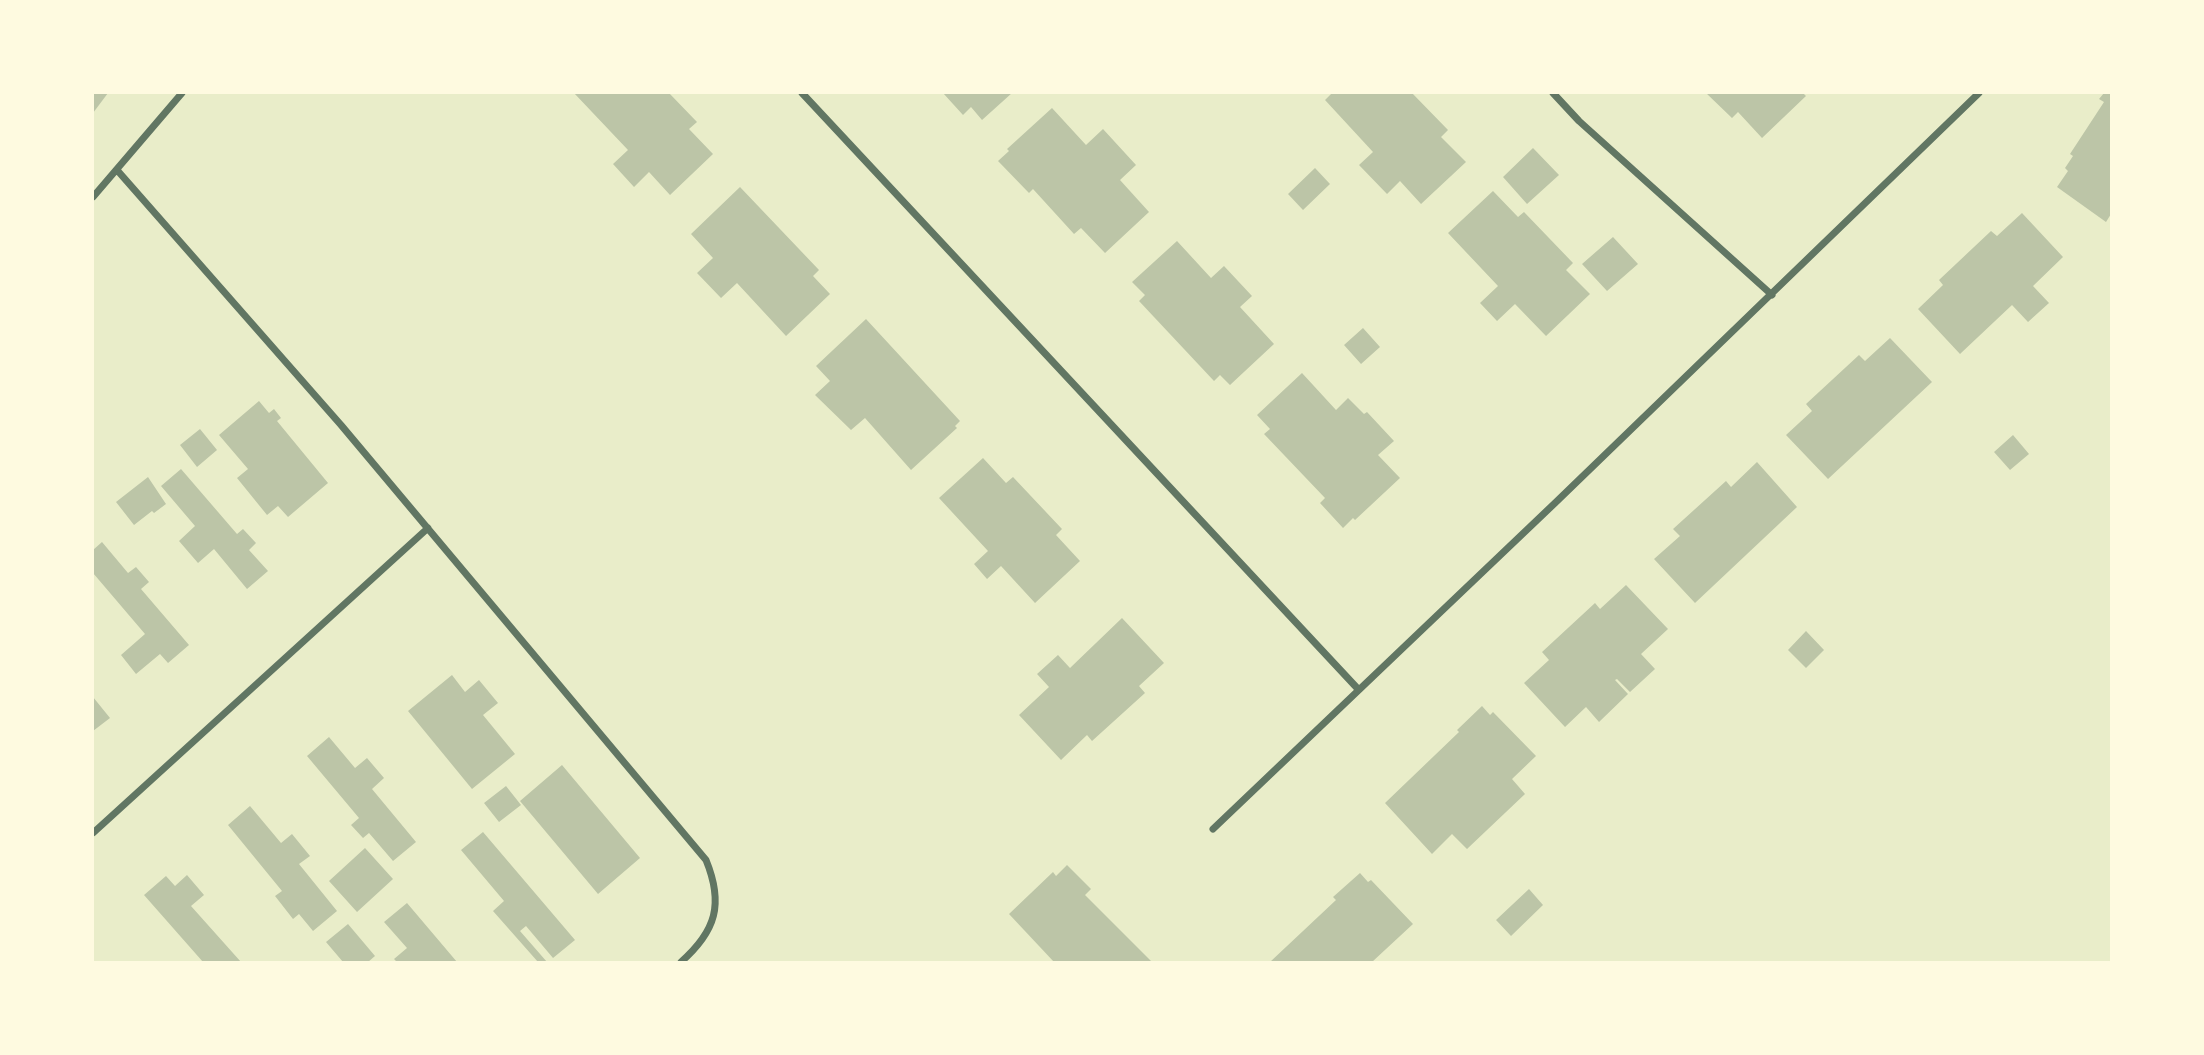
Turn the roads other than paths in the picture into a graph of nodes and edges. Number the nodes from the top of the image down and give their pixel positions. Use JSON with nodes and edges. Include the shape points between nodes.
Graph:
{"nodes":[{"id":1,"x":182,"y":93,"type":"edge"},
{"id":2,"x":802,"y":93,"type":"edge"},
{"id":3,"x":1553,"y":93,"type":"edge"},
{"id":4,"x":1979,"y":93,"type":"edge"},
{"id":5,"x":117,"y":170,"type":"junction"},
{"id":6,"x":93,"y":197,"type":"edge"},
{"id":7,"x":1772,"y":295,"type":"junction"},
{"id":8,"x":428,"y":528,"type":"junction"},
{"id":9,"x":1358,"y":689,"type":"junction"},
{"id":10,"x":1213,"y":829,"type":"dead end"},
{"id":11,"x":93,"y":833,"type":"edge"},
{"id":12,"x":681,"y":962,"type":"edge"}],
"edges":[{"from":1,"to":5,"type":"street"},
{"from":2,"to":9,"type":"street"},
{"from":3,"to":7,"type":"street"},
{"from":4,"to":7,"type":"street"},
{"from":5,"to":6,"type":"street"},
{"from":5,"to":8,"type":"street"},
{"from":7,"to":9,"type":"street"},
{"from":8,"to":11,"type":"street"},
{"from":8,"to":12,"type":"street","via":[[706,860],[717,901],[711,928]]},
{"from":9,"to":10,"type":"street"}]}
